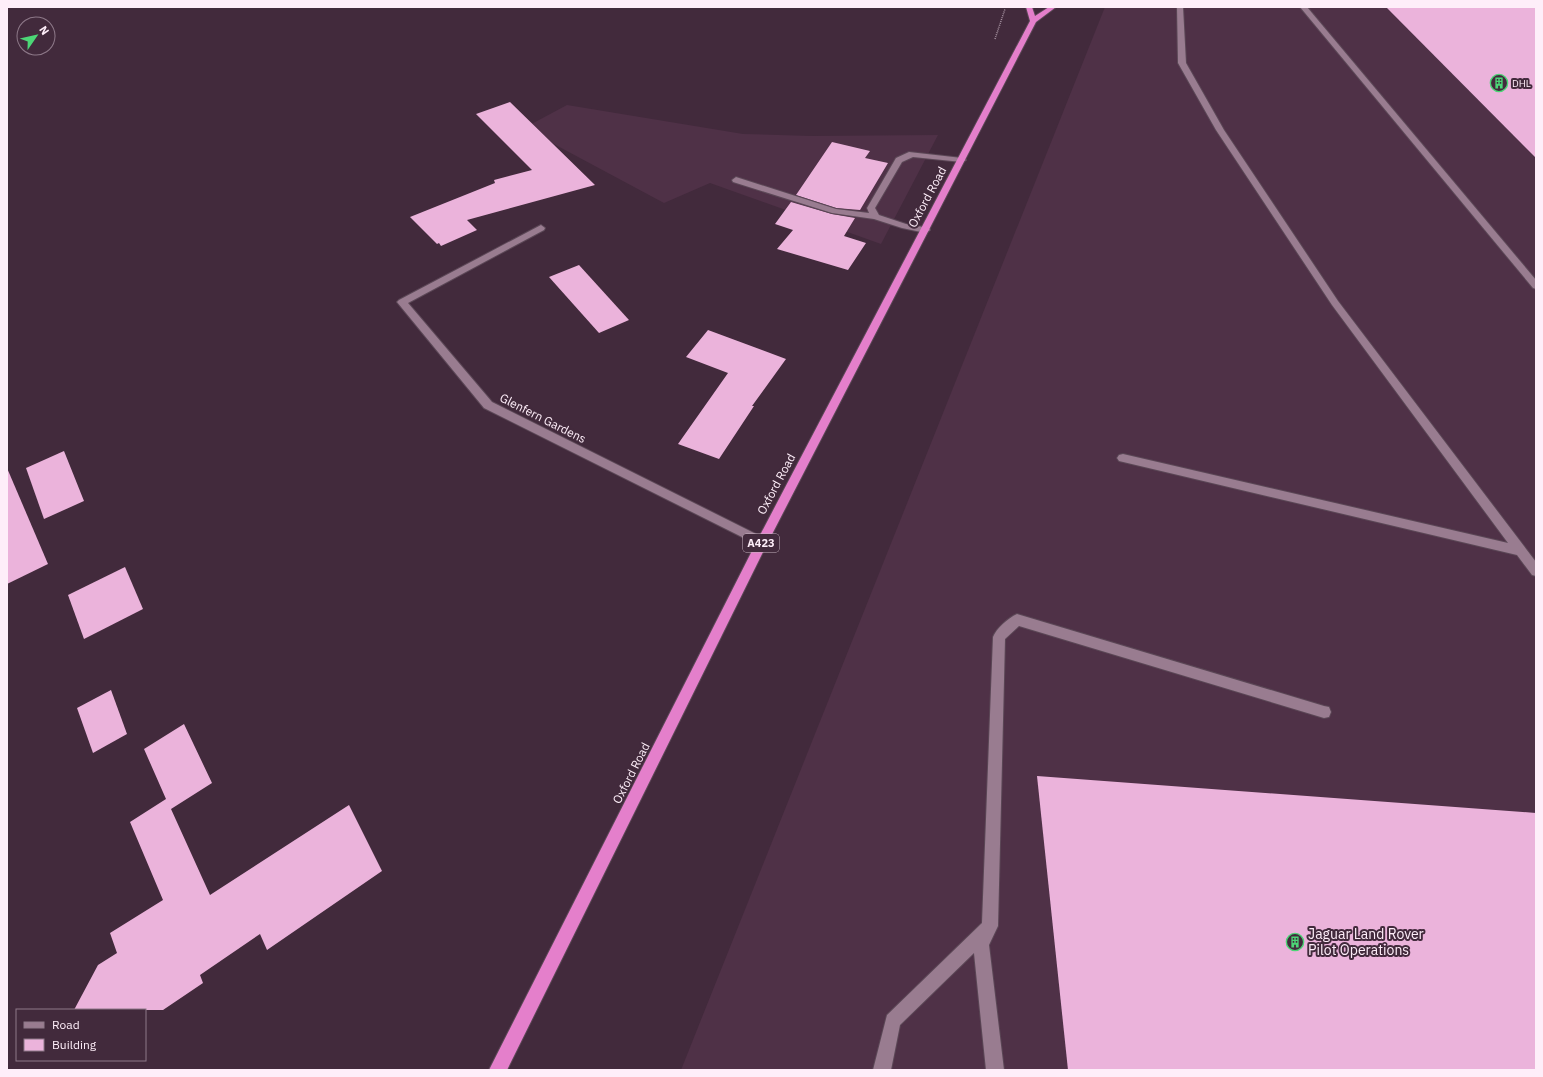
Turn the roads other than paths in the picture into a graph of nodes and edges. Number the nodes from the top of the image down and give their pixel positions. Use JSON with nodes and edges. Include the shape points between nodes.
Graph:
{"nodes":[{"id":1,"x":1029,"y":7,"type":"edge"},
{"id":2,"x":1053,"y":7,"type":"edge"},
{"id":3,"x":1180,"y":7,"type":"edge"},
{"id":4,"x":1303,"y":7,"type":"edge"},
{"id":5,"x":1033,"y":21,"type":"junction"},
{"id":6,"x":962,"y":160,"type":"junction"},
{"id":7,"x":736,"y":180,"type":"dead end"},
{"id":8,"x":875,"y":217,"type":"junction"},
{"id":9,"x":541,"y":228,"type":"dead end"},
{"id":10,"x":926,"y":230,"type":"junction"},
{"id":11,"x":1536,"y":286,"type":"edge"},
{"id":12,"x":1123,"y":458,"type":"dead end"},
{"id":13,"x":762,"y":542,"type":"junction"},
{"id":14,"x":1521,"y":551,"type":"junction"},
{"id":15,"x":1536,"y":571,"type":"edge"},
{"id":16,"x":1324,"y":712,"type":"dead end"},
{"id":17,"x":990,"y":926,"type":"junction"},
{"id":18,"x":498,"y":1070,"type":"edge"},
{"id":19,"x":882,"y":1070,"type":"edge"},
{"id":20,"x":995,"y":1070,"type":"edge"}],
"edges":[{"from":1,"to":5,"type":"highway"},
{"from":2,"to":5,"type":"highway","name":"Oxford Road","number":"A423"},
{"from":3,"to":14,"type":"street","via":[[1182,62],[1220,130],[1335,303]]},
{"from":4,"to":11,"type":"street"},
{"from":5,"to":6,"type":"highway","name":"Oxford Road","number":"A423"},
{"from":6,"to":8,"type":"street","via":[[912,154],[899,160],[871,208]]},
{"from":6,"to":10,"type":"highway","name":"Oxford Road","number":"A423"},
{"from":7,"to":8,"type":"street","via":[[835,211]]},
{"from":8,"to":10,"type":"street"},
{"from":9,"to":13,"type":"street","name":"Glenfern Gardens","via":[[402,302],[488,405]]},
{"from":10,"to":13,"type":"highway","name":"Oxford Road","number":"A423"},
{"from":12,"to":14,"type":"street"},
{"from":13,"to":18,"type":"highway","name":"Oxford Road","number":"A423"},
{"from":14,"to":15,"type":"street"},
{"from":16,"to":17,"type":"street","via":[[1017,620],[999,637]]},
{"from":17,"to":19,"type":"street","via":[[893,1021]]},
{"from":17,"to":20,"type":"street","via":[[981,945]]}]}
